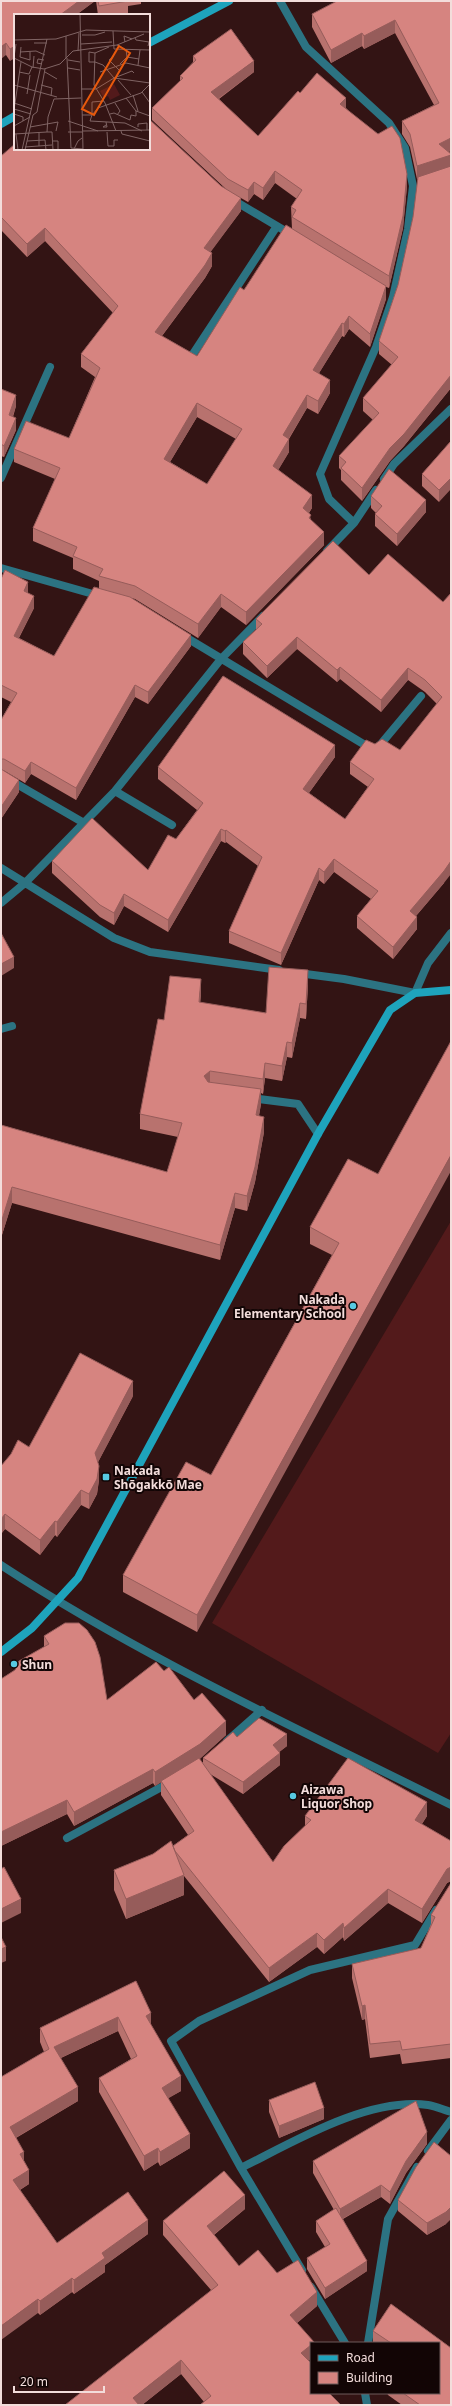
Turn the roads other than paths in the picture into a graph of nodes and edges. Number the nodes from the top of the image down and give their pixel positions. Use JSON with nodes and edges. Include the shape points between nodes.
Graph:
{"nodes":[{"id":1,"x":227,"y":1,"type":"edge"},
{"id":2,"x":280,"y":1,"type":"edge"},
{"id":3,"x":150,"y":43,"type":"edge"},
{"id":4,"x":14,"y":117,"type":"edge"},
{"id":5,"x":1,"y":124,"type":"edge"},
{"id":6,"x":225,"y":194,"type":"edge"},
{"id":7,"x":276,"y":226,"type":"junction"},
{"id":8,"x":302,"y":242,"type":"edge"},
{"id":9,"x":191,"y":357,"type":"edge"},
{"id":10,"x":50,"y":367,"type":"dead end"},
{"id":11,"x":451,"y":409,"type":"edge"},
{"id":12,"x":1,"y":478,"type":"edge"},
{"id":13,"x":354,"y":522,"type":"junction"},
{"id":14,"x":321,"y":557,"type":"edge"},
{"id":15,"x":1,"y":568,"type":"edge"},
{"id":16,"x":109,"y":598,"type":"edge"},
{"id":17,"x":271,"y":608,"type":"edge"},
{"id":18,"x":176,"y":632,"type":"edge"},
{"id":19,"x":221,"y":659,"type":"junction"},
{"id":20,"x":421,"y":696,"type":"dead end"},
{"id":21,"x":1,"y":775,"type":"edge"},
{"id":22,"x":115,"y":792,"type":"junction"},
{"id":23,"x":84,"y":823,"type":"junction"},
{"id":24,"x":172,"y":825,"type":"dead end"},
{"id":25,"x":1,"y":868,"type":"edge"},
{"id":26,"x":26,"y":883,"type":"junction"},
{"id":27,"x":1,"y":903,"type":"edge"},
{"id":28,"x":451,"y":933,"type":"edge"},
{"id":29,"x":451,"y":990,"type":"edge"},
{"id":30,"x":415,"y":993,"type":"junction"},
{"id":31,"x":12,"y":1026,"type":"dead end"},
{"id":32,"x":1,"y":1029,"type":"edge"},
{"id":33,"x":239,"y":1096,"type":"edge"},
{"id":34,"x":318,"y":1134,"type":"junction"},
{"id":35,"x":1,"y":1565,"type":"edge"},
{"id":36,"x":57,"y":1602,"type":"junction"},
{"id":37,"x":1,"y":1652,"type":"edge"},
{"id":38,"x":262,"y":1710,"type":"junction"},
{"id":39,"x":220,"y":1747,"type":"edge"},
{"id":40,"x":177,"y":1778,"type":"edge"},
{"id":41,"x":451,"y":1805,"type":"edge"},
{"id":42,"x":68,"y":1838,"type":"dead end"},
{"id":43,"x":439,"y":1906,"type":"edge"},
{"id":44,"x":451,"y":2112,"type":"edge"},
{"id":45,"x":451,"y":2120,"type":"edge"},
{"id":46,"x":241,"y":2168,"type":"junction"},
{"id":47,"x":344,"y":2342,"type":"edge"},
{"id":48,"x":368,"y":2342,"type":"edge"},
{"id":49,"x":365,"y":2394,"type":"edge"},
{"id":50,"x":367,"y":2405,"type":"edge"}],
"edges":[{"from":1,"to":3,"type":"street"},
{"from":2,"to":13,"type":"street","via":[[306,47],[389,123],[405,148],[417,184],[408,229],[376,347],[320,474],[330,499]]},
{"from":4,"to":5,"type":"street"},
{"from":6,"to":7,"type":"street"},
{"from":7,"to":8,"type":"street"},
{"from":7,"to":9,"type":"street"},
{"from":10,"to":12,"type":"street"},
{"from":11,"to":13,"type":"street","via":[[394,464]]},
{"from":13,"to":14,"type":"street"},
{"from":15,"to":16,"type":"street"},
{"from":17,"to":19,"type":"street"},
{"from":18,"to":19,"type":"street"},
{"from":19,"to":20,"type":"street","via":[[375,751]]},
{"from":19,"to":22,"type":"street"},
{"from":21,"to":23,"type":"street"},
{"from":22,"to":23,"type":"street"},
{"from":22,"to":24,"type":"street"},
{"from":23,"to":26,"type":"street"},
{"from":25,"to":26,"type":"street"},
{"from":26,"to":27,"type":"street"},
{"from":26,"to":30,"type":"street","via":[[114,938],[150,952],[344,979]]},
{"from":28,"to":30,"type":"street","via":[[428,963]]},
{"from":29,"to":30,"type":"street"},
{"from":30,"to":34,"type":"street","via":[[390,1010]]},
{"from":31,"to":32,"type":"street"},
{"from":33,"to":34,"type":"street","via":[[298,1104]]},
{"from":34,"to":36,"type":"street","via":[[81,1571]]},
{"from":35,"to":36,"type":"street"},
{"from":36,"to":37,"type":"street","via":[[32,1628]]},
{"from":36,"to":38,"type":"street"},
{"from":38,"to":39,"type":"street"},
{"from":38,"to":41,"type":"street"},
{"from":40,"to":42,"type":"street"},
{"from":43,"to":46,"type":"street","via":[[415,1945],[310,1970],[200,2021],[172,2041]]},
{"from":44,"to":46,"type":"street","via":[[428,2105],[389,2106],[329,2124]]},
{"from":45,"to":48,"type":"street","via":[[411,2176],[388,2219]]},
{"from":46,"to":47,"type":"street"},
{"from":49,"to":50,"type":"street"}]}
